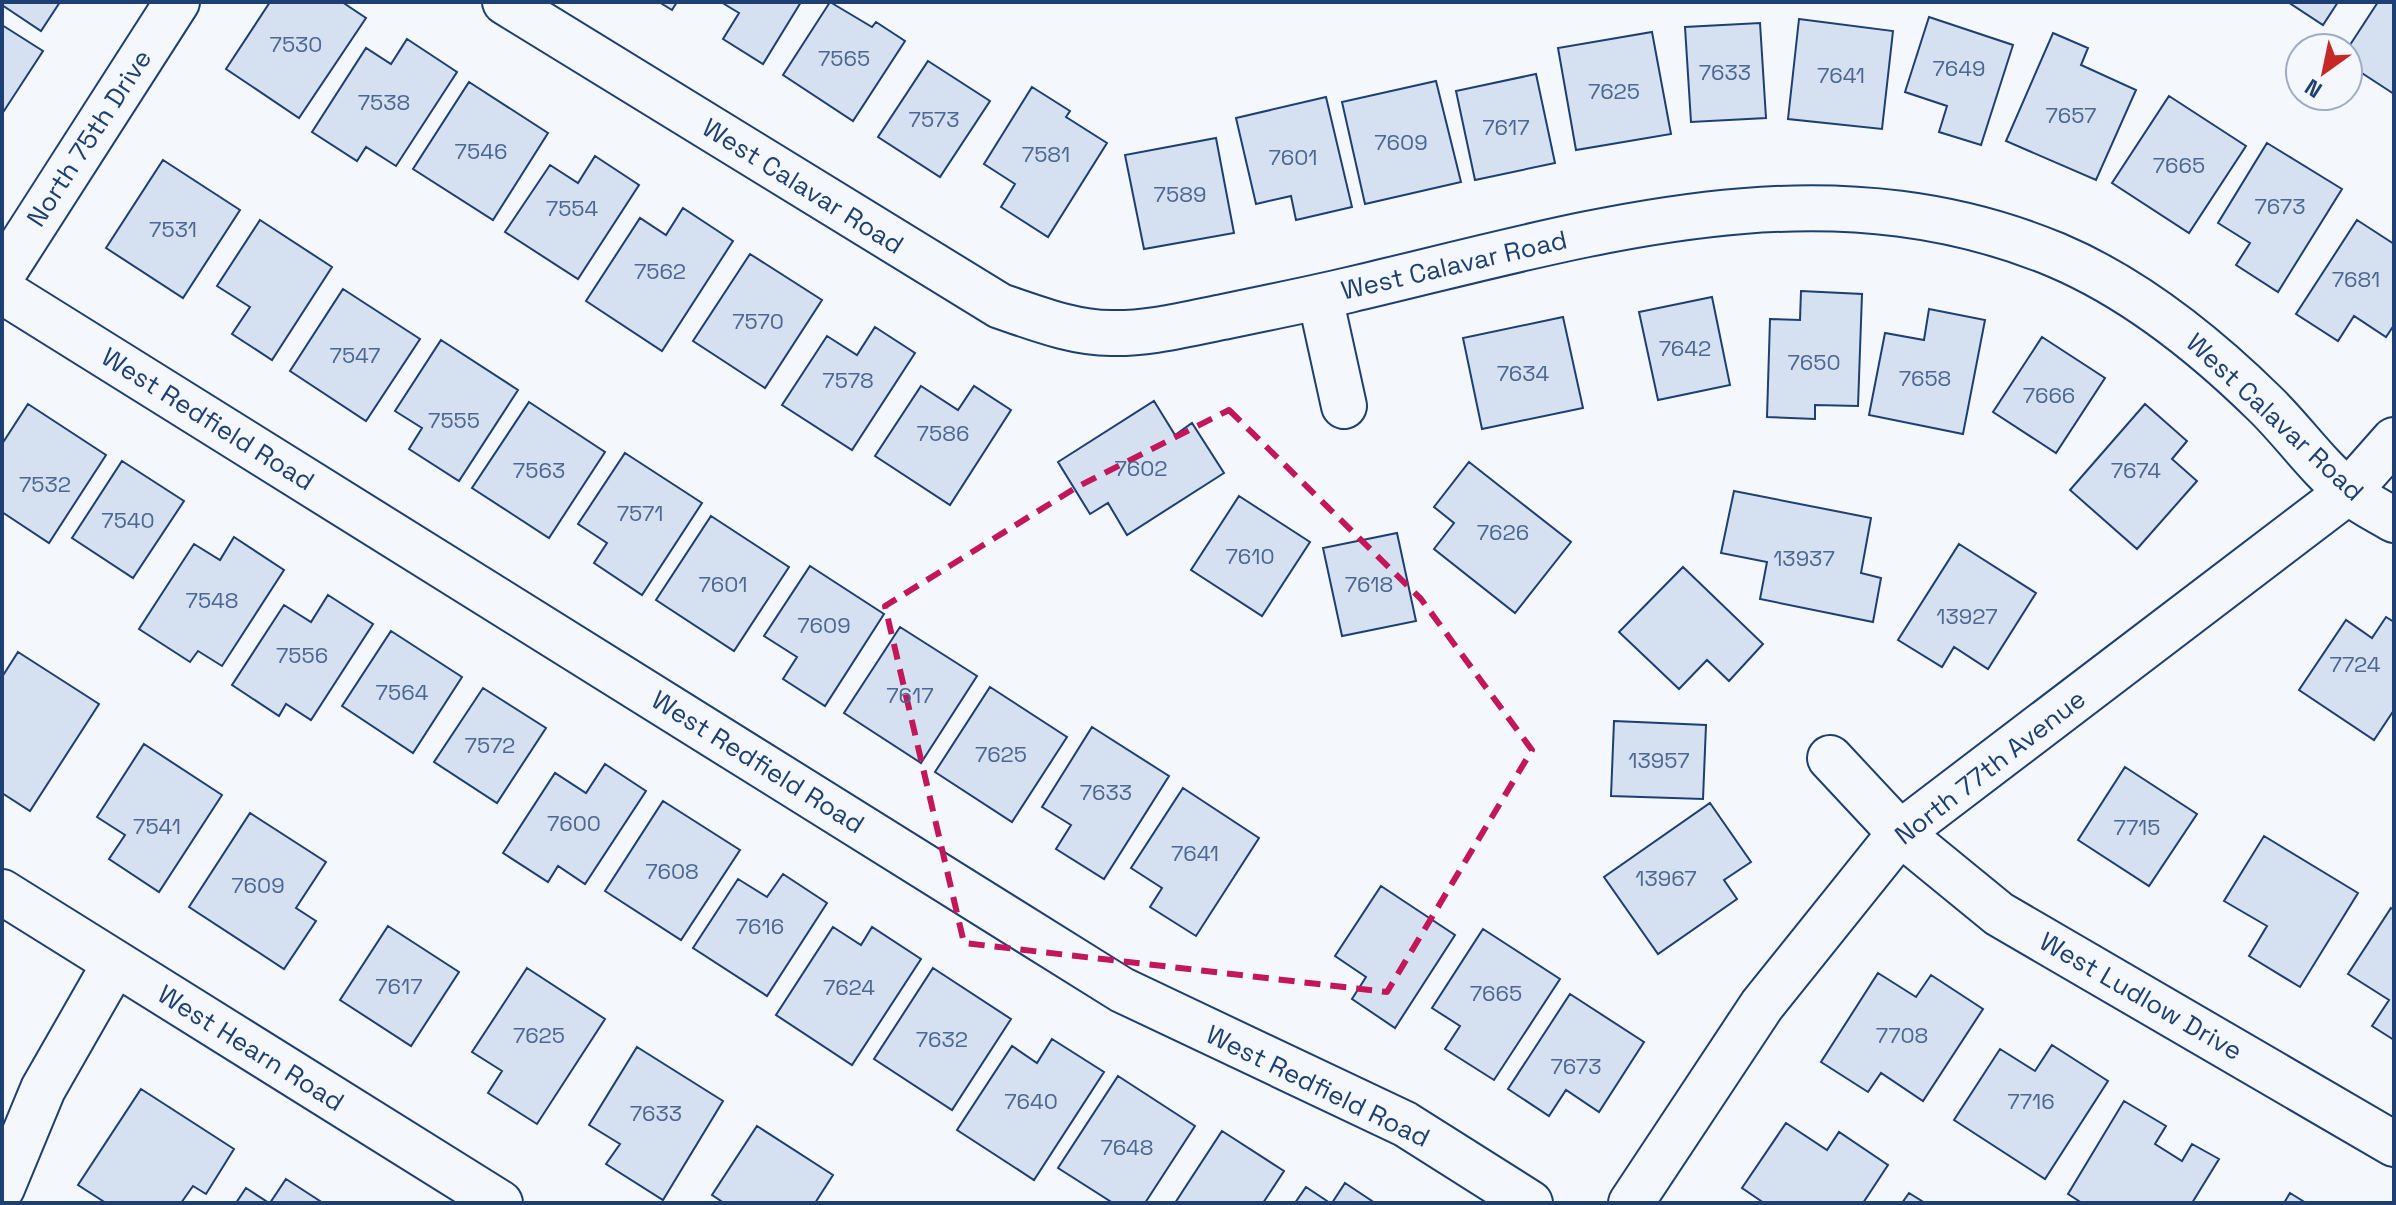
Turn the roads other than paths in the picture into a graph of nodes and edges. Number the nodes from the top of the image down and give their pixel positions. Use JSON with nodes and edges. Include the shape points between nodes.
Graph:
{"nodes":[{"id":1,"x":177,"y":2,"type":"edge"},
{"id":2,"x":505,"y":2,"type":"edge"},
{"id":3,"x":2,"y":275,"type":"edge"},
{"id":4,"x":2,"y":291,"type":"edge"},
{"id":5,"x":1320,"y":297,"type":"junction"},
{"id":6,"x":1344,"y":406,"type":"dead end"},
{"id":7,"x":2394,"y":440,"type":"edge"},
{"id":8,"x":2348,"y":492,"type":"junction"},
{"id":9,"x":2394,"y":520,"type":"edge"},
{"id":10,"x":1830,"y":758,"type":"dead end"},
{"id":11,"x":1900,"y":833,"type":"junction"},
{"id":12,"x":2,"y":892,"type":"edge"},
{"id":13,"x":115,"y":963,"type":"junction"},
{"id":14,"x":2394,"y":1144,"type":"edge"},
{"id":15,"x":2,"y":1188,"type":"edge"},
{"id":16,"x":500,"y":1203,"type":"edge"},
{"id":17,"x":1530,"y":1203,"type":"edge"},
{"id":18,"x":1631,"y":1203,"type":"edge"}],
"edges":[{"from":1,"to":3,"type":"street","name":"North 75th Drive"},
{"from":2,"to":5,"type":"street","name":"West Calavar Road","via":[[1000,306],[1061,327],[1108,334],[1153,331]]},
{"from":4,"to":17,"type":"street","name":"West Redfield Road","via":[[1122,990],[1405,1124]]},
{"from":5,"to":6,"type":"street"},
{"from":5,"to":8,"type":"street","name":"West Calavar Road","via":[[1613,228],[1708,212],[1859,208],[1932,219],[2057,256],[2119,289],[2224,364]]},
{"from":7,"to":8,"type":"street","name":"North 77th Avenue"},
{"from":8,"to":9,"type":"street","name":"West Calavar Road"},
{"from":8,"to":11,"type":"street","name":"North 77th Avenue"},
{"from":10,"to":11,"type":"street","name":"West Ludlow Drive"},
{"from":11,"to":14,"type":"street","name":"West Ludlow Drive","via":[[1999,914]]},
{"from":11,"to":18,"type":"street","name":"North 77th Avenue","via":[[1762,1005]]},
{"from":12,"to":13,"type":"street","name":"West Hearn Road"},
{"from":13,"to":15,"type":"street","via":[[43,1089]]},
{"from":13,"to":16,"type":"street","name":"West Hearn Road"}]}
